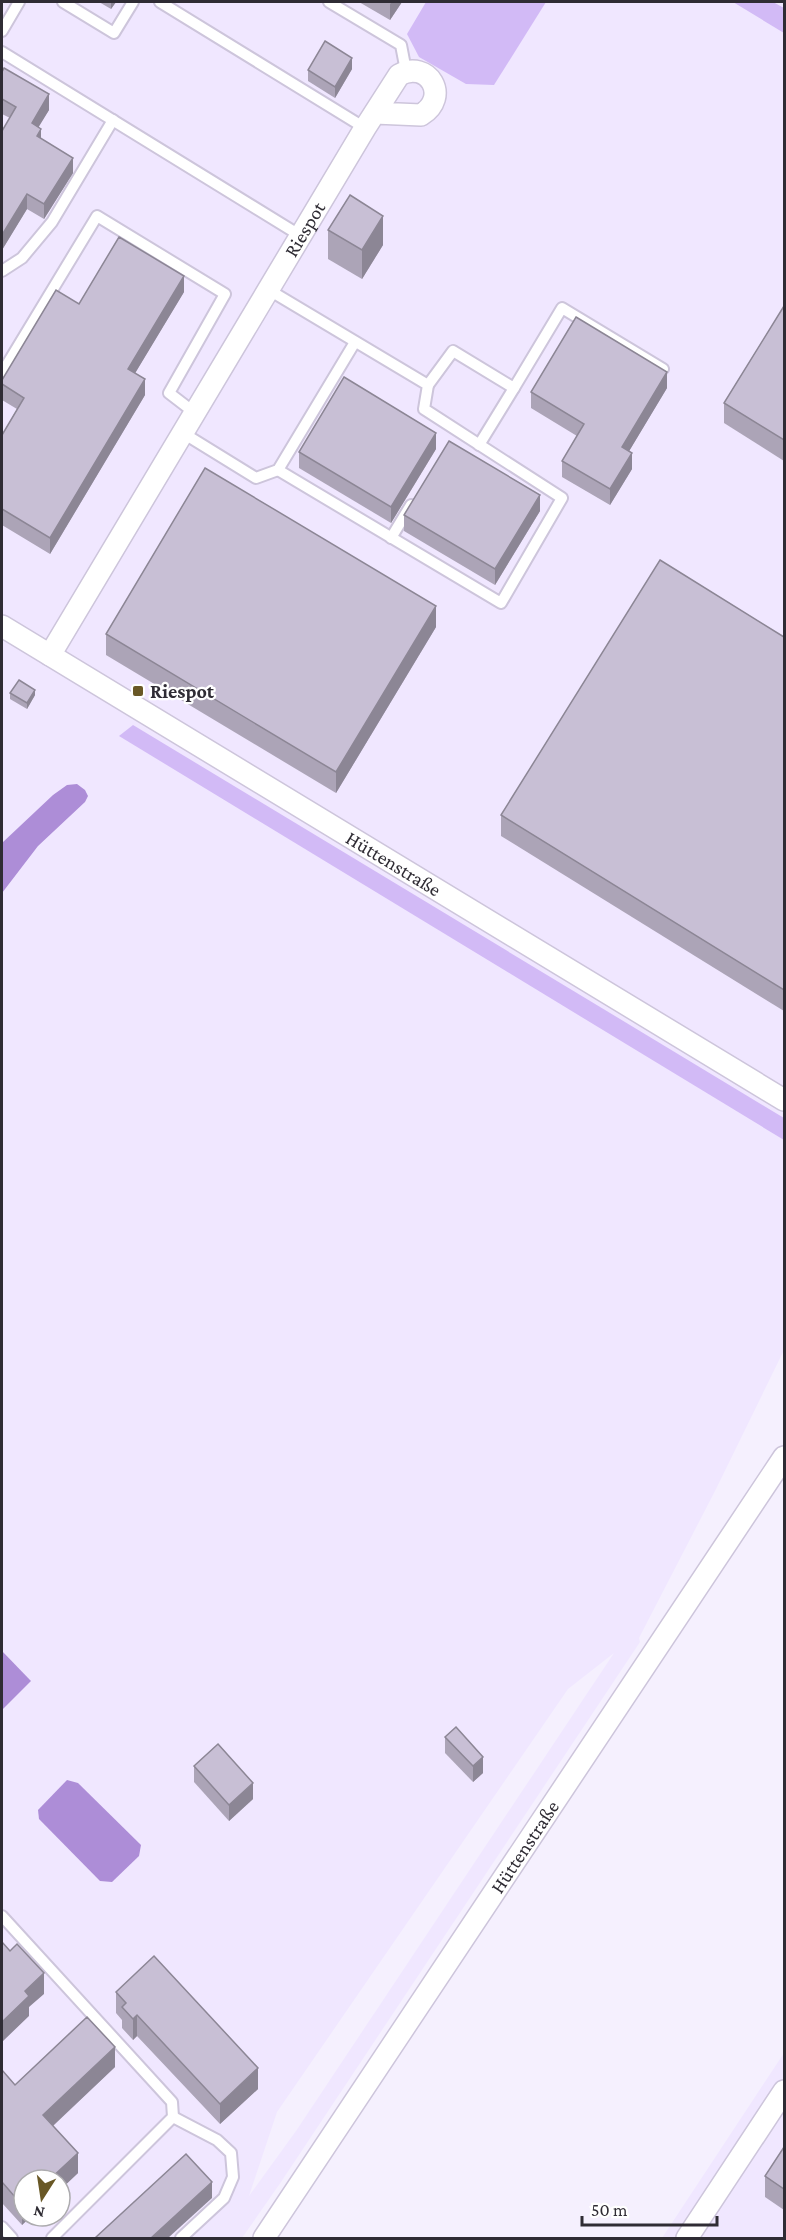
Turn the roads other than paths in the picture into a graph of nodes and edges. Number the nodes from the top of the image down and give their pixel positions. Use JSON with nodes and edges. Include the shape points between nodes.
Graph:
{"nodes":[{"id":1,"x":19,"y":2,"type":"edge"},
{"id":2,"x":63,"y":2,"type":"edge"},
{"id":3,"x":133,"y":2,"type":"edge"},
{"id":4,"x":160,"y":2,"type":"edge"},
{"id":5,"x":329,"y":2,"type":"edge"},
{"id":6,"x":2,"y":31,"type":"edge"},
{"id":7,"x":2,"y":52,"type":"edge"},
{"id":8,"x":406,"y":71,"type":"junction"},
{"id":9,"x":113,"y":120,"type":"junction"},
{"id":10,"x":370,"y":120,"type":"junction"},
{"id":11,"x":301,"y":236,"type":"junction"},
{"id":12,"x":2,"y":271,"type":"edge"},
{"id":13,"x":269,"y":290,"type":"junction"},
{"id":14,"x":356,"y":342,"type":"junction"},
{"id":15,"x":663,"y":369,"type":"edge"},
{"id":16,"x":2,"y":373,"type":"edge"},
{"id":17,"x":428,"y":385,"type":"junction"},
{"id":18,"x":514,"y":388,"type":"junction"},
{"id":19,"x":195,"y":413,"type":"junction"},
{"id":20,"x":183,"y":433,"type":"junction"},
{"id":21,"x":479,"y":445,"type":"junction"},
{"id":22,"x":278,"y":470,"type":"junction"},
{"id":23,"x":415,"y":499,"type":"edge"},
{"id":24,"x":391,"y":538,"type":"junction"},
{"id":25,"x":2,"y":626,"type":"edge"},
{"id":26,"x":50,"y":655,"type":"junction"},
{"id":27,"x":784,"y":1100,"type":"edge"},
{"id":28,"x":784,"y":1457,"type":"edge"},
{"id":29,"x":2,"y":1916,"type":"edge"},
{"id":30,"x":784,"y":2091,"type":"edge"},
{"id":31,"x":173,"y":2117,"type":"junction"},
{"id":32,"x":2,"y":2227,"type":"edge"},
{"id":33,"x":12,"y":2238,"type":"edge"},
{"id":34,"x":52,"y":2238,"type":"edge"},
{"id":35,"x":181,"y":2238,"type":"edge"},
{"id":36,"x":264,"y":2238,"type":"edge"},
{"id":37,"x":687,"y":2238,"type":"edge"}],
"edges":[{"from":1,"to":6,"type":"lane"},
{"from":2,"to":3,"type":"lane","via":[[114,33]]},
{"from":4,"to":10,"type":"lane"},
{"from":5,"to":8,"type":"lane","via":[[401,45]]},
{"from":7,"to":9,"type":"lane"},
{"from":8,"to":10,"type":"street","name":"Riespot","via":[[399,75]]},
{"from":8,"to":10,"type":"street","via":[[430,79],[435,91],[432,106],[421,115]]},
{"from":9,"to":11,"type":"lane"},
{"from":9,"to":12,"type":"lane","via":[[52,222],[22,258]]},
{"from":10,"to":11,"type":"street","name":"Riespot"},
{"from":11,"to":13,"type":"street","name":"Riespot"},
{"from":13,"to":14,"type":"lane"},
{"from":13,"to":19,"type":"street","name":"Riespot"},
{"from":14,"to":17,"type":"lane"},
{"from":14,"to":22,"type":"lane"},
{"from":15,"to":18,"type":"lane","via":[[562,308]]},
{"from":16,"to":19,"type":"lane","via":[[97,216],[225,294],[169,393]]},
{"from":17,"to":18,"type":"lane","via":[[453,351]]},
{"from":17,"to":21,"type":"lane","via":[[424,409],[454,435]]},
{"from":18,"to":21,"type":"lane"},
{"from":19,"to":20,"type":"street","name":"Riespot"},
{"from":20,"to":22,"type":"lane","via":[[256,478]]},
{"from":20,"to":26,"type":"street","name":"Riespot"},
{"from":21,"to":24,"type":"lane","via":[[562,498],[501,603]]},
{"from":22,"to":24,"type":"lane"},
{"from":23,"to":24,"type":"lane"},
{"from":25,"to":26,"type":"street","name":"Hüttenstraße"},
{"from":26,"to":27,"type":"street","name":"Hüttenstraße"},
{"from":28,"to":36,"type":"street","name":"Hüttenstraße"},
{"from":29,"to":31,"type":"lane","via":[[172,2102]]},
{"from":30,"to":37,"type":"street"},
{"from":31,"to":34,"type":"lane"},
{"from":31,"to":35,"type":"lane","via":[[217,2140],[231,2153],[233,2177],[224,2198]]},
{"from":32,"to":33,"type":"lane"}]}
